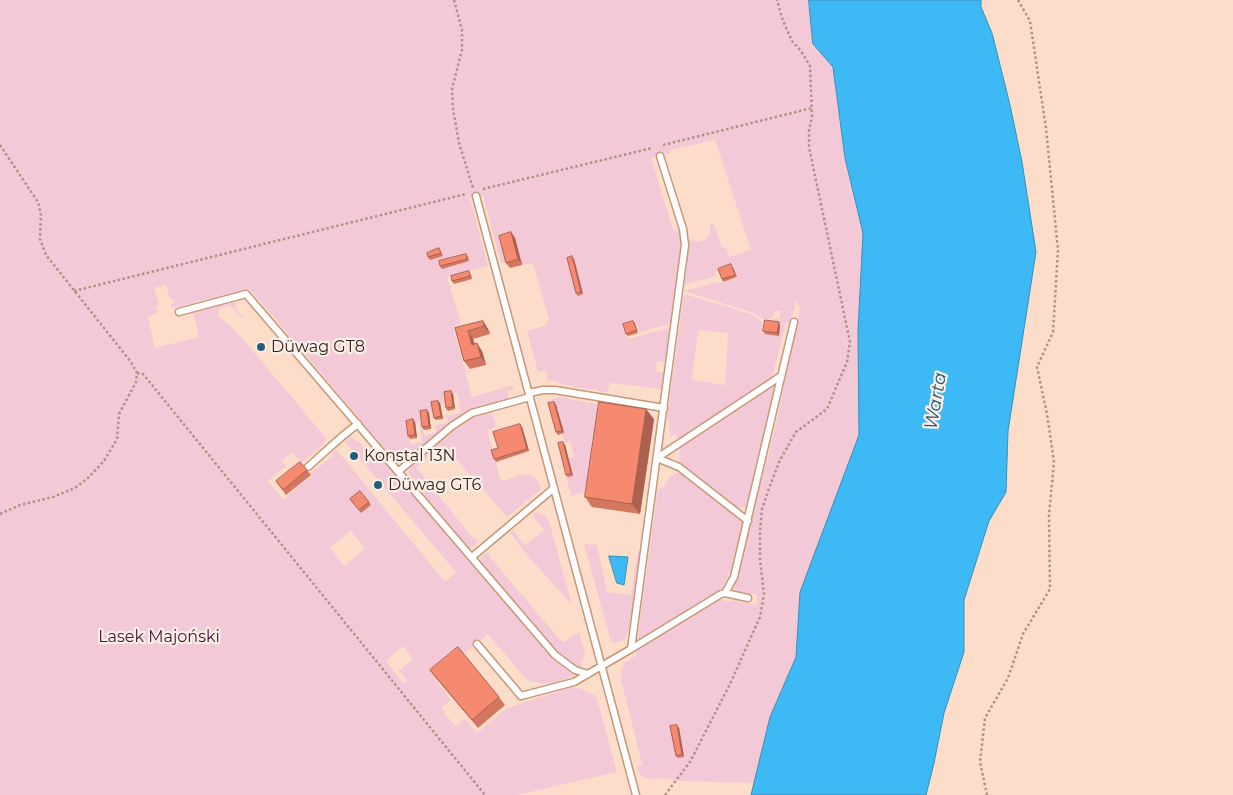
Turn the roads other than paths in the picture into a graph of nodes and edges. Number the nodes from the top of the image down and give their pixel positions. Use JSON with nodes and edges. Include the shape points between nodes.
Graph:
{"nodes":[{"id":1,"x":660,"y":156,"type":"dead end"},
{"id":2,"x":476,"y":196,"type":"dead end"},
{"id":3,"x":179,"y":312,"type":"dead end"},
{"id":4,"x":794,"y":322,"type":"dead end"},
{"id":5,"x":781,"y":376,"type":"junction"},
{"id":6,"x":529,"y":395,"type":"junction"},
{"id":7,"x":664,"y":408,"type":"junction"},
{"id":8,"x":358,"y":424,"type":"junction"},
{"id":9,"x":657,"y":458,"type":"junction"},
{"id":10,"x":308,"y":467,"type":"dead end"},
{"id":11,"x":399,"y":471,"type":"junction"},
{"id":12,"x":554,"y":488,"type":"junction"},
{"id":13,"x":748,"y":521,"type":"junction"},
{"id":14,"x":472,"y":557,"type":"junction"},
{"id":15,"x":725,"y":593,"type":"junction"},
{"id":16,"x":748,"y":598,"type":"dead end"},
{"id":17,"x":477,"y":644,"type":"dead end"},
{"id":18,"x":631,"y":649,"type":"junction"},
{"id":19,"x":602,"y":667,"type":"junction"},
{"id":20,"x":588,"y":674,"type":"junction"},
{"id":21,"x":636,"y":795,"type":"edge"}],
"edges":[{"from":1,"to":7,"type":"lane","via":[[686,245]]},
{"from":2,"to":6,"type":"lane"},
{"from":3,"to":8,"type":"lane","via":[[246,294]]},
{"from":4,"to":5,"type":"lane"},
{"from":5,"to":9,"type":"lane"},
{"from":5,"to":13,"type":"lane"},
{"from":6,"to":7,"type":"lane","via":[[555,390]]},
{"from":6,"to":11,"type":"lane","via":[[472,413]]},
{"from":6,"to":12,"type":"lane"},
{"from":7,"to":9,"type":"lane"},
{"from":8,"to":10,"type":"lane"},
{"from":8,"to":11,"type":"lane"},
{"from":9,"to":13,"type":"lane","via":[[679,467]]},
{"from":9,"to":18,"type":"lane"},
{"from":11,"to":14,"type":"lane"},
{"from":12,"to":14,"type":"lane"},
{"from":12,"to":19,"type":"lane"},
{"from":13,"to":15,"type":"lane","via":[[734,577]]},
{"from":14,"to":20,"type":"lane","via":[[555,655],[575,670]]},
{"from":15,"to":16,"type":"lane"},
{"from":15,"to":18,"type":"lane"},
{"from":17,"to":20,"type":"lane","via":[[521,696],[574,682]]},
{"from":18,"to":19,"type":"lane"},
{"from":19,"to":20,"type":"lane"},
{"from":19,"to":21,"type":"lane"}]}
